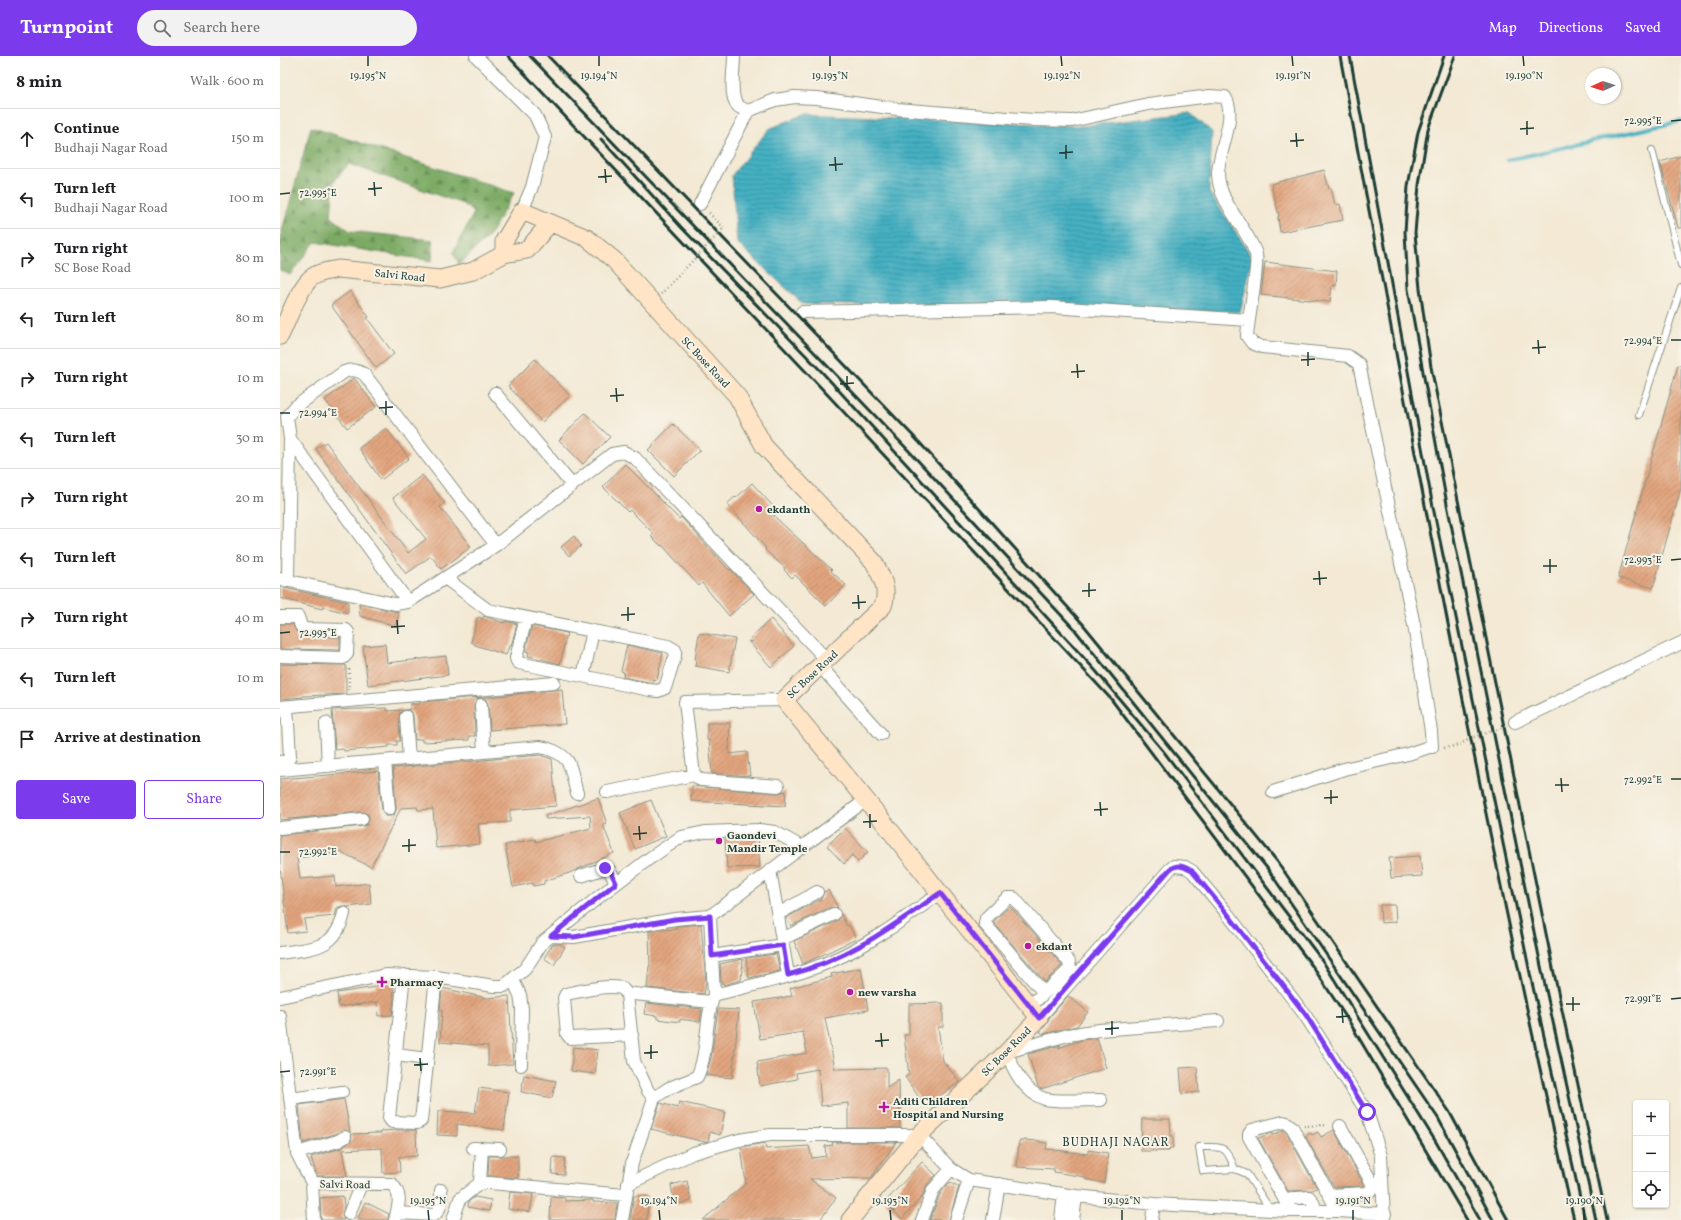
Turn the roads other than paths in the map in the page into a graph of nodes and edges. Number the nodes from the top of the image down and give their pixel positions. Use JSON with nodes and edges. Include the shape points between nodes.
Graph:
{"nodes":[{"id":1,"x":476,"y":56,"type":"edge"},
{"id":2,"x":734,"y":56,"type":"edge"},
{"id":3,"x":748,"y":111,"type":"junction"},
{"id":4,"x":1652,"y":150,"type":"dead end"},
{"id":5,"x":700,"y":204,"type":"road end"},
{"id":6,"x":522,"y":211,"type":"junction"},
{"id":7,"x":550,"y":223,"type":"junction"},
{"id":8,"x":504,"y":254,"type":"junction"},
{"id":9,"x":1681,"y":265,"type":"edge"},
{"id":10,"x":1681,"y":288,"type":"edge"},
{"id":11,"x":802,"y":312,"type":"dead end"},
{"id":12,"x":1248,"y":320,"type":"junction"},
{"id":13,"x":280,"y":336,"type":"edge"},
{"id":14,"x":495,"y":393,"type":"dead end"},
{"id":15,"x":1639,"y":414,"type":"dead end"},
{"id":16,"x":284,"y":415,"type":"edge"},
{"id":17,"x":290,"y":439,"type":"junction"},
{"id":18,"x":572,"y":485,"type":"junction"},
{"id":19,"x":496,"y":544,"type":"junction"},
{"id":20,"x":445,"y":578,"type":"junction"},
{"id":21,"x":284,"y":580,"type":"edge"},
{"id":22,"x":408,"y":602,"type":"junction"},
{"id":23,"x":280,"y":617,"type":"edge"},
{"id":24,"x":526,"y":618,"type":"junction"},
{"id":25,"x":593,"y":631,"type":"junction"},
{"id":26,"x":1681,"y":643,"type":"edge"},
{"id":27,"x":280,"y":656,"type":"edge"},
{"id":28,"x":824,"y":663,"type":"junction"},
{"id":29,"x":582,"y":676,"type":"junction"},
{"id":30,"x":554,"y":683,"type":"dead end"},
{"id":31,"x":784,"y":700,"type":"junction"},
{"id":32,"x":480,"y":705,"type":"dead end"},
{"id":33,"x":283,"y":707,"type":"edge"},
{"id":34,"x":406,"y":717,"type":"dead end"},
{"id":35,"x":1516,"y":722,"type":"road end"},
{"id":36,"x":326,"y":723,"type":"dead end"},
{"id":37,"x":881,"y":734,"type":"dead end"},
{"id":38,"x":484,"y":752,"type":"junction"},
{"id":39,"x":409,"y":759,"type":"junction"},
{"id":40,"x":384,"y":761,"type":"junction"},
{"id":41,"x":280,"y":762,"type":"edge"},
{"id":42,"x":328,"y":766,"type":"junction"},
{"id":43,"x":280,"y":770,"type":"edge"},
{"id":44,"x":694,"y":775,"type":"junction"},
{"id":45,"x":778,"y":786,"type":"dead end"},
{"id":46,"x":607,"y":792,"type":"dead end"},
{"id":47,"x":1272,"y":792,"type":"dead end"},
{"id":48,"x":577,"y":793,"type":"dead end"},
{"id":49,"x":866,"y":800,"type":"junction"},
{"id":50,"x":389,"y":809,"type":"dead end"},
{"id":51,"x":362,"y":819,"type":"dead end"},
{"id":52,"x":280,"y":828,"type":"edge"},
{"id":53,"x":802,"y":847,"type":"junction"},
{"id":54,"x":770,"y":870,"type":"junction"},
{"id":55,"x":581,"y":876,"type":"dead end"},
{"id":56,"x":616,"y":883,"type":"junction"},
{"id":57,"x":817,"y":892,"type":"dead end"},
{"id":58,"x":940,"y":893,"type":"junction"},
{"id":59,"x":344,"y":913,"type":"dead end"},
{"id":60,"x":778,"y":914,"type":"junction"},
{"id":61,"x":834,"y":914,"type":"dead end"},
{"id":62,"x":710,"y":916,"type":"junction"},
{"id":63,"x":551,"y":936,"type":"junction"},
{"id":64,"x":782,"y":942,"type":"junction"},
{"id":65,"x":280,"y":953,"type":"edge"},
{"id":66,"x":712,"y":956,"type":"junction"},
{"id":67,"x":404,"y":975,"type":"junction"},
{"id":68,"x":788,"y":975,"type":"junction"},
{"id":69,"x":436,"y":977,"type":"junction"},
{"id":70,"x":513,"y":980,"type":"junction"},
{"id":71,"x":1044,"y":993,"type":"junction"},
{"id":72,"x":634,"y":994,"type":"dead end"},
{"id":73,"x":280,"y":997,"type":"edge"},
{"id":74,"x":712,"y":998,"type":"junction"},
{"id":75,"x":1034,"y":1012,"type":"junction"},
{"id":76,"x":280,"y":1016,"type":"edge"},
{"id":77,"x":1218,"y":1021,"type":"dead end"},
{"id":78,"x":632,"y":1035,"type":"junction"},
{"id":79,"x":282,"y":1037,"type":"edge"},
{"id":80,"x":1007,"y":1052,"type":"junction"},
{"id":81,"x":396,"y":1055,"type":"junction"},
{"id":82,"x":427,"y":1059,"type":"junction"},
{"id":83,"x":521,"y":1064,"type":"dead end"},
{"id":84,"x":342,"y":1092,"type":"dead end"},
{"id":85,"x":654,"y":1098,"type":"junction"},
{"id":86,"x":290,"y":1099,"type":"junction"},
{"id":87,"x":1100,"y":1100,"type":"dead end"},
{"id":88,"x":1340,"y":1126,"type":"road end"},
{"id":89,"x":919,"y":1135,"type":"junction"},
{"id":90,"x":345,"y":1136,"type":"dead end"},
{"id":91,"x":500,"y":1149,"type":"dead end"},
{"id":92,"x":297,"y":1153,"type":"junction"},
{"id":93,"x":951,"y":1169,"type":"junction"},
{"id":94,"x":1235,"y":1169,"type":"junction"},
{"id":95,"x":969,"y":1180,"type":"junction"},
{"id":96,"x":312,"y":1183,"type":"junction"},
{"id":97,"x":361,"y":1184,"type":"junction"},
{"id":98,"x":480,"y":1184,"type":"junction"},
{"id":99,"x":999,"y":1184,"type":"junction"},
{"id":100,"x":441,"y":1190,"type":"dead end"},
{"id":101,"x":627,"y":1190,"type":"junction"},
{"id":102,"x":1064,"y":1194,"type":"junction"},
{"id":103,"x":1330,"y":1195,"type":"junction"},
{"id":104,"x":1076,"y":1196,"type":"junction"},
{"id":105,"x":1284,"y":1199,"type":"junction"},
{"id":106,"x":1154,"y":1204,"type":"junction"},
{"id":107,"x":1270,"y":1209,"type":"junction"},
{"id":108,"x":1291,"y":1211,"type":"junction"},
{"id":109,"x":1316,"y":1211,"type":"junction"},
{"id":110,"x":1338,"y":1211,"type":"junction"},
{"id":111,"x":863,"y":1212,"type":"edge"},
{"id":112,"x":349,"y":1214,"type":"dead end"},
{"id":113,"x":396,"y":1216,"type":"edge"},
{"id":114,"x":1385,"y":1217,"type":"edge"},
{"id":115,"x":314,"y":1220,"type":"edge"},
{"id":116,"x":453,"y":1220,"type":"edge"},
{"id":117,"x":622,"y":1220,"type":"edge"},
{"id":118,"x":850,"y":1220,"type":"edge"},
{"id":119,"x":922,"y":1220,"type":"edge"},
{"id":120,"x":956,"y":1220,"type":"edge"},
{"id":121,"x":993,"y":1220,"type":"edge"},
{"id":122,"x":1061,"y":1220,"type":"edge"},
{"id":123,"x":1073,"y":1220,"type":"edge"},
{"id":124,"x":1152,"y":1220,"type":"edge"}],
"edges":[{"from":1,"to":6,"type":"street","via":[[535,115],[545,137],[532,187]]},
{"from":2,"to":3,"type":"street","via":[[734,98],[740,108]]},
{"from":3,"to":5,"type":"street"},
{"from":3,"to":12,"type":"street","via":[[775,100],[795,97],[896,109],[1072,122],[1148,104],[1225,96],[1230,114],[1218,176],[1223,193],[1256,255]]},
{"from":4,"to":9,"type":"lane"},
{"from":6,"to":7,"type":"street","name":"SC Bose Road"},
{"from":6,"to":8,"type":"street","via":[[504,241]]},
{"from":7,"to":8,"type":"street","name":"Salvi Road","via":[[527,250]]},
{"from":7,"to":28,"type":"street","name":"SC Bose Road","via":[[587,238],[614,260],[737,396],[764,446],[874,562],[885,588],[883,606]]},
{"from":8,"to":13,"type":"street","name":"Salvi Road","via":[[473,271],[440,279],[358,270],[338,269],[322,272],[312,277],[304,286]]},
{"from":10,"to":15,"type":"lane"},
{"from":11,"to":12,"type":"street","via":[[1051,307]]},
{"from":12,"to":47,"type":"street","via":[[1248,336],[1256,345],[1348,356],[1359,364],[1414,625],[1432,747]]},
{"from":14,"to":18,"type":"street"},
{"from":16,"to":17,"type":"street"},
{"from":16,"to":19,"type":"street","via":[[344,372],[357,370],[364,374]]},
{"from":17,"to":21,"type":"street"},
{"from":17,"to":22,"type":"street"},
{"from":18,"to":19,"type":"street"},
{"from":18,"to":28,"type":"street","via":[[612,454],[624,452],[635,458]]},
{"from":19,"to":20,"type":"street"},
{"from":20,"to":22,"type":"street"},
{"from":20,"to":24,"type":"street","via":[[488,610]]},
{"from":21,"to":22,"type":"street","via":[[395,604]]},
{"from":23,"to":27,"type":"street","via":[[298,618],[300,626],[304,629],[346,630],[348,633],[347,654],[343,658]]},
{"from":24,"to":25,"type":"street"},
{"from":24,"to":29,"type":"street","via":[[517,661]]},
{"from":25,"to":29,"type":"street"},
{"from":25,"to":29,"type":"street","via":[[668,646],[675,650],[675,656],[665,688],[658,691]]},
{"from":26,"to":35,"type":"street"},
{"from":28,"to":31,"type":"street","name":"SC Bose Road"},
{"from":28,"to":37,"type":"street"},
{"from":30,"to":33,"type":"street"},
{"from":31,"to":44,"type":"street","via":[[685,702]]},
{"from":31,"to":49,"type":"street","name":"SC Bose Road"},
{"from":32,"to":38,"type":"street"},
{"from":33,"to":41,"type":"street","via":[[290,757],[287,762]]},
{"from":34,"to":39,"type":"street"},
{"from":36,"to":42,"type":"street"},
{"from":38,"to":39,"type":"street"},
{"from":38,"to":48,"type":"street","via":[[548,748],[568,761]]},
{"from":39,"to":40,"type":"street"},
{"from":40,"to":42,"type":"street"},
{"from":40,"to":50,"type":"street"},
{"from":42,"to":43,"type":"street"},
{"from":44,"to":45,"type":"street","via":[[701,780]]},
{"from":44,"to":46,"type":"street"},
{"from":49,"to":53,"type":"street"},
{"from":49,"to":58,"type":"street","name":"SC Bose Road"},
{"from":51,"to":52,"type":"street"},
{"from":53,"to":54,"type":"street"},
{"from":53,"to":56,"type":"street","via":[[775,832],[705,832],[681,837]]},
{"from":54,"to":60,"type":"street"},
{"from":54,"to":62,"type":"street"},
{"from":55,"to":56,"type":"street","via":[[605,868],[610,870]]},
{"from":56,"to":63,"type":"street"},
{"from":57,"to":60,"type":"street"},
{"from":58,"to":68,"type":"street","via":[[885,932],[831,962]]},
{"from":58,"to":75,"type":"street","name":"SC Bose Road"},
{"from":59,"to":65,"type":"street","via":[[341,926],[332,939],[311,948]]},
{"from":60,"to":64,"type":"street"},
{"from":61,"to":64,"type":"street"},
{"from":62,"to":63,"type":"street","via":[[675,919],[574,937]]},
{"from":62,"to":66,"type":"street"},
{"from":63,"to":70,"type":"street","via":[[542,943],[525,969]]},
{"from":64,"to":66,"type":"street"},
{"from":64,"to":68,"type":"street"},
{"from":66,"to":74,"type":"street"},
{"from":67,"to":69,"type":"street"},
{"from":67,"to":73,"type":"street","via":[[386,975]]},
{"from":67,"to":81,"type":"street"},
{"from":68,"to":74,"type":"street"},
{"from":69,"to":70,"type":"street","via":[[494,986],[504,986]]},
{"from":69,"to":82,"type":"street"},
{"from":70,"to":83,"type":"street","via":[[520,994],[522,1009]]},
{"from":71,"to":71,"type":"street","via":[[1068,971],[1069,962],[1014,898],[1007,898],[986,918],[985,924]]},
{"from":71,"to":75,"type":"street"},
{"from":72,"to":74,"type":"street"},
{"from":74,"to":85,"type":"street","via":[[705,1047],[697,1077],[669,1088]]},
{"from":75,"to":80,"type":"street","name":"SC Bose Road"},
{"from":75,"to":114,"type":"street","via":[[1170,869],[1179,865],[1192,871],[1306,1015],[1367,1112],[1381,1156]]},
{"from":76,"to":79,"type":"street","name":"Salvi Road"},
{"from":77,"to":80,"type":"street","via":[[1099,1030],[1068,1035]]},
{"from":78,"to":78,"type":"street","via":[[627,994],[622,988],[595,988],[566,994],[564,998],[567,1034],[570,1038]]},
{"from":78,"to":85,"type":"street","via":[[634,1062],[648,1092]]},
{"from":79,"to":86,"type":"street","name":"Salvi Road"},
{"from":80,"to":87,"type":"street","via":[[1012,1068],[1021,1080],[1045,1099]]},
{"from":80,"to":89,"type":"street","name":"SC Bose Road"},
{"from":81,"to":82,"type":"street"},
{"from":81,"to":82,"type":"street","via":[[389,1118],[392,1122],[421,1121]]},
{"from":84,"to":86,"type":"street"},
{"from":85,"to":101,"type":"street","via":[[632,1163]]},
{"from":86,"to":92,"type":"street","name":"Salvi Road"},
{"from":88,"to":103,"type":"street","via":[[1372,1183],[1372,1188],[1367,1193]]},
{"from":89,"to":93,"type":"street"},
{"from":89,"to":101,"type":"street","via":[[770,1135],[739,1140],[693,1153]]},
{"from":89,"to":111,"type":"street","name":"SC Bose Road"},
{"from":90,"to":92,"type":"street","via":[[338,1141]]},
{"from":91,"to":98,"type":"street","via":[[477,1148]]},
{"from":92,"to":96,"type":"street","name":"Salvi Road"},
{"from":93,"to":95,"type":"street"},
{"from":93,"to":119,"type":"street","via":[[933,1190]]},
{"from":94,"to":94,"type":"lane","via":[[1203,1171],[1199,1147],[1220,1146],[1228,1151]]},
{"from":94,"to":107,"type":"lane","via":[[1248,1174]]},
{"from":95,"to":99,"type":"street"},
{"from":95,"to":120,"type":"street"},
{"from":96,"to":97,"type":"street","name":"Salvi Road"},
{"from":96,"to":115,"type":"street"},
{"from":97,"to":112,"type":"street"},
{"from":97,"to":113,"type":"street","name":"Salvi Road","via":[[392,1184],[398,1191]]},
{"from":98,"to":101,"type":"street"},
{"from":98,"to":116,"type":"street","via":[[460,1200]]},
{"from":99,"to":102,"type":"street"},
{"from":99,"to":121,"type":"street"},
{"from":100,"to":113,"type":"street","via":[[441,1206],[434,1215]]},
{"from":101,"to":117,"type":"street"},
{"from":102,"to":104,"type":"street"},
{"from":102,"to":122,"type":"street"},
{"from":103,"to":105,"type":"street","via":[[1292,1127],[1283,1122],[1252,1130],[1249,1138]]},
{"from":103,"to":110,"type":"street"},
{"from":104,"to":106,"type":"street"},
{"from":104,"to":123,"type":"street"},
{"from":105,"to":108,"type":"street"},
{"from":105,"to":109,"type":"street","via":[[1309,1197],[1314,1202]]},
{"from":106,"to":107,"type":"street"},
{"from":106,"to":124,"type":"street"},
{"from":107,"to":108,"type":"street"},
{"from":108,"to":109,"type":"street"},
{"from":109,"to":110,"type":"street"},
{"from":110,"to":114,"type":"street"},
{"from":111,"to":118,"type":"street","name":"SC Bose Road"}]}
